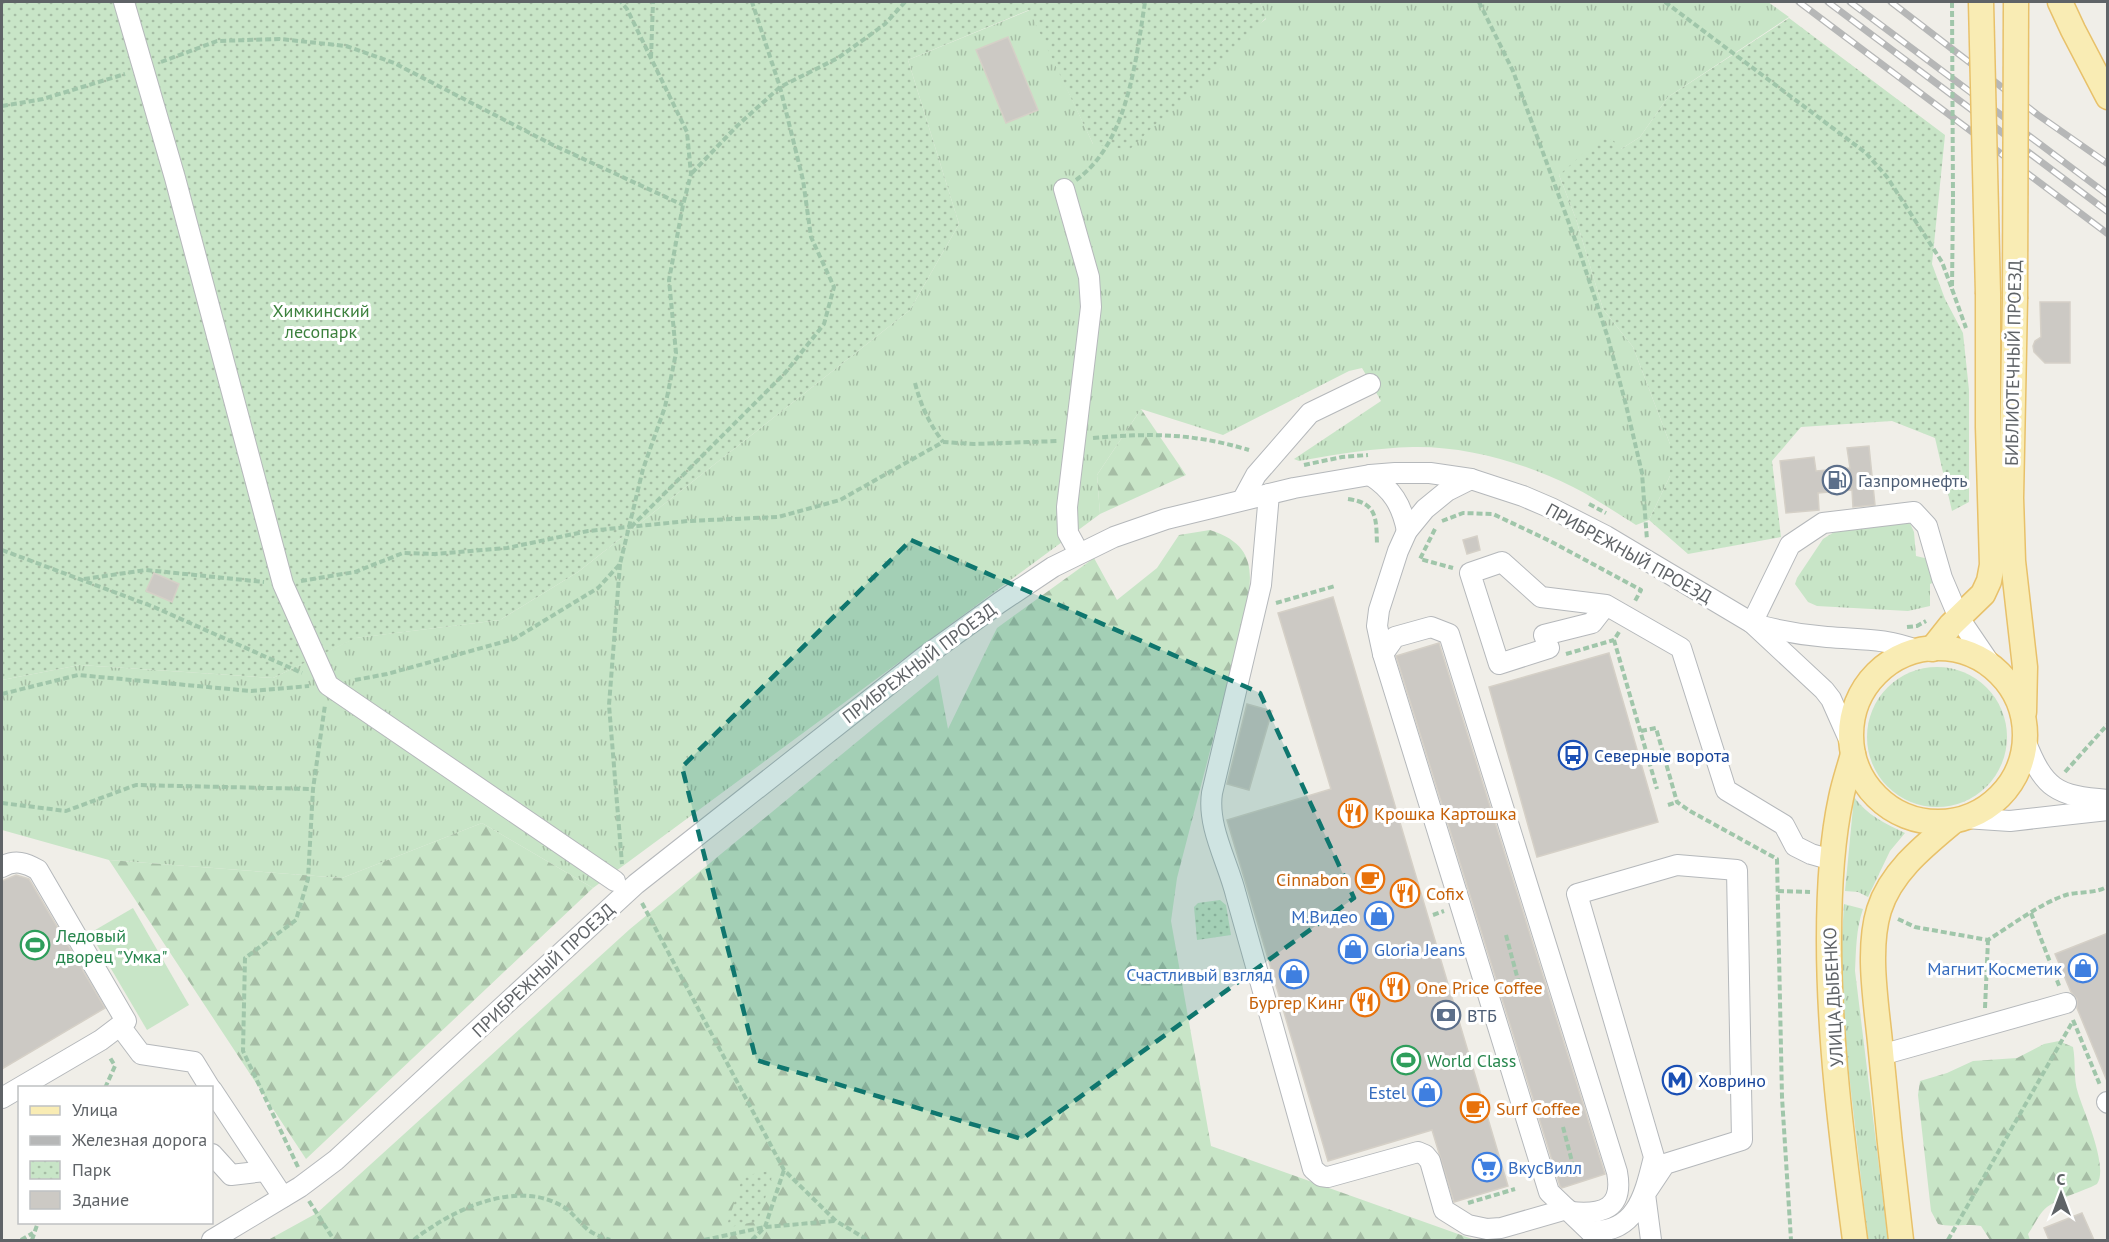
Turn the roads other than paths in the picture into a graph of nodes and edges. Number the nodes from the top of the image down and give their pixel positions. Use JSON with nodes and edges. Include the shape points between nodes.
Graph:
{"nodes":[{"id":1,"x":124,"y":2,"type":"edge"},
{"id":2,"x":1981,"y":2,"type":"edge"},
{"id":3,"x":2016,"y":2,"type":"edge"},
{"id":4,"x":2060,"y":2,"type":"edge"},
{"id":5,"x":2108,"y":97,"type":"edge"},
{"id":6,"x":1064,"y":189,"type":"road end"},
{"id":7,"x":1370,"y":384,"type":"dead end"},
{"id":8,"x":1370,"y":475,"type":"junction"},
{"id":9,"x":1471,"y":479,"type":"junction"},
{"id":10,"x":1269,"y":494,"type":"junction"},
{"id":11,"x":1242,"y":499,"type":"junction"},
{"id":12,"x":1407,"y":531,"type":"junction"},
{"id":13,"x":1079,"y":553,"type":"junction"},
{"id":14,"x":1606,"y":604,"type":"junction"},
{"id":15,"x":1959,"y":618,"type":"junction"},
{"id":16,"x":1752,"y":623,"type":"junction"},
{"id":17,"x":1925,"y":650,"type":"junction"},
{"id":18,"x":1383,"y":654,"type":"junction"},
{"id":19,"x":1993,"y":668,"type":"junction"},
{"id":20,"x":2025,"y":732,"type":"junction"},
{"id":21,"x":1852,"y":749,"type":"junction"},
{"id":22,"x":2108,"y":800,"type":"edge"},
{"id":23,"x":2108,"y":810,"type":"edge"},
{"id":24,"x":1960,"y":819,"type":"junction"},
{"id":25,"x":1832,"y":860,"type":"junction"},
{"id":26,"x":2,"y":867,"type":"edge"},
{"id":27,"x":619,"y":878,"type":"road end"},
{"id":28,"x":2066,"y":1003,"type":"road end"},
{"id":29,"x":120,"y":1026,"type":"junction"},
{"id":30,"x":1881,"y":1055,"type":"junction"},
{"id":31,"x":22,"y":1086,"type":"edge"},
{"id":32,"x":209,"y":1086,"type":"edge"},
{"id":33,"x":18,"y":1089,"type":"edge"},
{"id":34,"x":213,"y":1093,"type":"edge"},
{"id":35,"x":2,"y":1098,"type":"edge"},
{"id":36,"x":213,"y":1155,"type":"edge"},
{"id":37,"x":265,"y":1171,"type":"junction"},
{"id":38,"x":1645,"y":1194,"type":"junction"},
{"id":39,"x":283,"y":1197,"type":"junction"},
{"id":40,"x":1569,"y":1211,"type":"junction"},
{"id":41,"x":1595,"y":1236,"type":"edge"},
{"id":42,"x":212,"y":1240,"type":"edge"},
{"id":43,"x":1652,"y":1240,"type":"edge"},
{"id":44,"x":1855,"y":1240,"type":"edge"},
{"id":45,"x":1901,"y":1240,"type":"edge"}],
"edges":[{"from":1,"to":27,"type":"street","via":[[283,584],[328,685]]},
{"from":2,"to":15,"type":"main road","name":"БИБЛИОТЕЧНЫЙ ПРОЕЗД","bridge":true,"via":[[1992,565],[1983,594]]},
{"from":3,"to":20,"type":"main road","name":"БИБЛИОТЕЧНЫЙ ПРОЕЗД","bridge":true,"via":[[2011,498],[2013,561],[2025,667]]},
{"from":4,"to":5,"type":"main road"},
{"from":6,"to":13,"type":"street","via":[[1089,277],[1091,307],[1067,507],[1068,533]]},
{"from":7,"to":11,"type":"street","via":[[1310,413],[1256,475]]},
{"from":8,"to":9,"type":"street","name":"ПРИБРЕЖНЫЙ ПРОЕЗД","via":[[1430,473]]},
{"from":8,"to":10,"type":"street","name":"ПРИБРЕЖНЫЙ ПРОЕЗД"},
{"from":8,"to":12,"type":"street","via":[[1383,483],[1399,503]]},
{"from":9,"to":12,"type":"street","via":[[1447,491]]},
{"from":9,"to":16,"type":"street","name":"ПРИБРЕЖНЫЙ ПРОЕЗД","via":[[1523,496],[1576,520]]},
{"from":10,"to":11,"type":"street","name":"ПРИБРЕЖНЫЙ ПРОЕЗД"},
{"from":10,"to":40,"type":"street","via":[[1262,576],[1212,793],[1212,814],[1313,1169],[1328,1177],[1418,1152],[1430,1161],[1444,1210],[1468,1225],[1501,1228]]},
{"from":11,"to":13,"type":"street","name":"ПРИБРЕЖНЫЙ ПРОЕЗД","via":[[1166,519]]},
{"from":12,"to":18,"type":"street","via":[[1379,610],[1377,626]]},
{"from":13,"to":39,"type":"street","name":"ПРИБРЕЖНЫЙ ПРОЕЗД","via":[[999,603],[924,657],[636,884],[360,1139],[316,1176]]},
{"from":14,"to":14,"type":"street","via":[[1541,597],[1502,562],[1470,573],[1499,664],[1549,648],[1544,635],[1592,622]]},
{"from":14,"to":25,"type":"street","via":[[1681,648],[1726,790],[1784,825],[1795,846]]},
{"from":15,"to":16,"type":"street","via":[[1927,526],[1914,512],[1823,523],[1790,545]]},
{"from":15,"to":17,"type":"main road","name":"БИБЛИОТЕЧНЫЙ ПРОЕЗД"},
{"from":15,"to":19,"type":"street"},
{"from":16,"to":17,"type":"street","name":"ПРИБРЕЖНЫЙ ПРОЕЗД","via":[[1783,632],[1896,642]]},
{"from":16,"to":21,"type":"street","name":"ПРИБРЕЖНЫЙ ПРОЕЗД","via":[[1824,690]]},
{"from":17,"to":19,"type":"main road","via":[[1953,650],[1974,656]]},
{"from":17,"to":21,"type":"main road","via":[[1902,656],[1873,678],[1855,709]]},
{"from":18,"to":40,"type":"street","via":[[1549,1192]]},
{"from":18,"to":40,"type":"street","via":[[1395,638],[1431,627],[1449,634],[1617,1172],[1618,1192],[1604,1211]]},
{"from":19,"to":20,"type":"main road","via":[[2019,703]]},
{"from":20,"to":22,"type":"street","via":[[2034,764],[2054,788],[2081,798]]},
{"from":20,"to":24,"type":"main road","via":[[2020,766],[2007,788],[1989,806]]},
{"from":21,"to":24,"type":"main road","via":[[1860,775],[1890,808],[1910,818],[1932,822]]},
{"from":21,"to":25,"type":"main road","name":"УЛИЦА ДЫБЕНКО"},
{"from":23,"to":24,"type":"street","via":[[2010,820]]},
{"from":24,"to":30,"type":"main road","via":[[1906,863],[1879,910],[1874,968]]},
{"from":25,"to":44,"type":"main road","name":"УЛИЦА ДЫБЕНКО","via":[[1832,1032]]},
{"from":26,"to":29,"type":"street","via":[[24,863],[38,870],[126,1021]]},
{"from":28,"to":30,"type":"street"},
{"from":29,"to":31,"type":"street"},
{"from":29,"to":32,"type":"street","via":[[141,1054],[194,1062]]},
{"from":30,"to":45,"type":"main road"},
{"from":33,"to":35,"type":"street"},
{"from":34,"to":37,"type":"street"},
{"from":36,"to":37,"type":"street","via":[[231,1174]]},
{"from":37,"to":39,"type":"street"},
{"from":38,"to":38,"type":"street","via":[[1665,1164],[1742,1140],[1737,870],[1677,865],[1577,894],[1654,1157]]},
{"from":38,"to":41,"type":"street","via":[[1625,1223]]},
{"from":38,"to":43,"type":"street"},
{"from":39,"to":42,"type":"street","name":"ПРИБРЕЖНЫЙ ПРОЕЗД"},
{"from":40,"to":41,"type":"street"}]}
